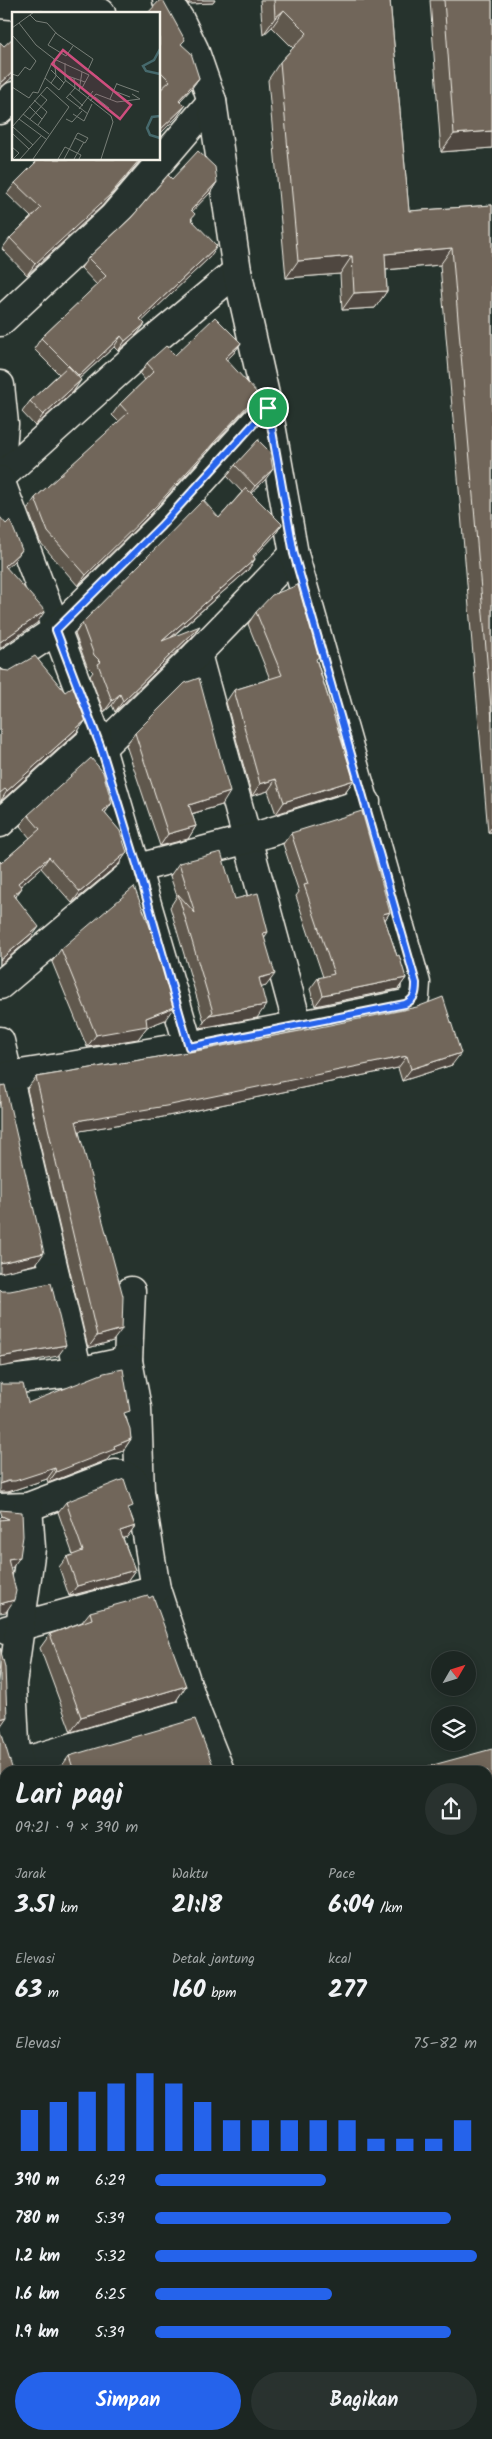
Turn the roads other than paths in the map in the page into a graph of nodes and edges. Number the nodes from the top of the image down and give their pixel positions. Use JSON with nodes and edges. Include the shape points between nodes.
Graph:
{"nodes":[{"id":1,"x":167,"y":0,"type":"edge"},
{"id":2,"x":0,"y":4,"type":"edge"},
{"id":3,"x":105,"y":9,"type":"edge"},
{"id":4,"x":12,"y":98,"type":"edge"},
{"id":5,"x":212,"y":101,"type":"junction"},
{"id":6,"x":0,"y":110,"type":"edge"},
{"id":7,"x":237,"y":271,"type":"junction"},
{"id":8,"x":0,"y":322,"type":"edge"},
{"id":9,"x":0,"y":385,"type":"edge"},
{"id":10,"x":268,"y":408,"type":"junction"},
{"id":11,"x":0,"y":474,"type":"edge"},
{"id":12,"x":0,"y":479,"type":"edge"},
{"id":13,"x":294,"y":554,"type":"junction"},
{"id":14,"x":56,"y":630,"type":"junction"},
{"id":15,"x":197,"y":654,"type":"junction"},
{"id":16,"x":0,"y":667,"type":"edge"},
{"id":17,"x":99,"y":742,"type":"junction"},
{"id":18,"x":366,"y":802,"type":"junction"},
{"id":19,"x":0,"y":823,"type":"edge"},
{"id":20,"x":248,"y":839,"type":"junction"},
{"id":21,"x":138,"y":868,"type":"junction"},
{"id":22,"x":0,"y":985,"type":"edge"},
{"id":23,"x":298,"y":1026,"type":"junction"},
{"id":24,"x":0,"y":1041,"type":"edge"},
{"id":25,"x":189,"y":1047,"type":"junction"},
{"id":26,"x":8,"y":1076,"type":"junction"},
{"id":27,"x":55,"y":1276,"type":"junction"},
{"id":28,"x":0,"y":1288,"type":"edge"},
{"id":29,"x":131,"y":1291,"type":"dead end"},
{"id":30,"x":128,"y":1361,"type":"junction"},
{"id":31,"x":78,"y":1372,"type":"junction"},
{"id":32,"x":0,"y":1381,"type":"edge"},
{"id":33,"x":140,"y":1492,"type":"junction"},
{"id":34,"x":28,"y":1507,"type":"junction"},
{"id":35,"x":0,"y":1508,"type":"edge"},
{"id":36,"x":156,"y":1589,"type":"junction"},
{"id":37,"x":10,"y":1629,"type":"edge"},
{"id":38,"x":196,"y":1711,"type":"junction"},
{"id":39,"x":14,"y":1756,"type":"edge"},
{"id":40,"x":218,"y":1766,"type":"edge"}],
"edges":[{"from":1,"to":5,"type":"street","via":[[194,49]]},
{"from":2,"to":3,"type":"street"},
{"from":4,"to":6,"type":"street"},
{"from":5,"to":7,"type":"street"},
{"from":5,"to":8,"type":"street","via":[[113,217]]},
{"from":7,"to":10,"type":"street"},
{"from":7,"to":12,"type":"street","via":[[146,347]]},
{"from":9,"to":11,"type":"street","via":[[4,424]]},
{"from":10,"to":13,"type":"street"},
{"from":10,"to":14,"type":"street","via":[[161,526]]},
{"from":12,"to":14,"type":"street"},
{"from":13,"to":15,"type":"street"},
{"from":13,"to":18,"type":"street"},
{"from":14,"to":16,"type":"street"},
{"from":14,"to":17,"type":"street"},
{"from":15,"to":17,"type":"street"},
{"from":15,"to":20,"type":"street"},
{"from":17,"to":19,"type":"street"},
{"from":17,"to":21,"type":"street"},
{"from":18,"to":20,"type":"street"},
{"from":18,"to":23,"type":"street","via":[[416,992],[405,1004]]},
{"from":20,"to":21,"type":"street"},
{"from":20,"to":23,"type":"street"},
{"from":21,"to":22,"type":"street"},
{"from":21,"to":25,"type":"street"},
{"from":23,"to":25,"type":"street"},
{"from":24,"to":26,"type":"street"},
{"from":25,"to":26,"type":"street"},
{"from":26,"to":27,"type":"street"},
{"from":27,"to":28,"type":"street"},
{"from":27,"to":31,"type":"street"},
{"from":29,"to":30,"type":"street"},
{"from":30,"to":31,"type":"street"},
{"from":30,"to":33,"type":"street","via":[[137,1408]]},
{"from":31,"to":32,"type":"street"},
{"from":33,"to":34,"type":"street","via":[[131,1478],[116,1474]]},
{"from":33,"to":36,"type":"street"},
{"from":34,"to":35,"type":"street"},
{"from":34,"to":37,"type":"street","via":[[31,1548]]},
{"from":36,"to":37,"type":"street"},
{"from":36,"to":38,"type":"street"},
{"from":37,"to":39,"type":"street"},
{"from":38,"to":39,"type":"street"},
{"from":38,"to":40,"type":"street"}]}
